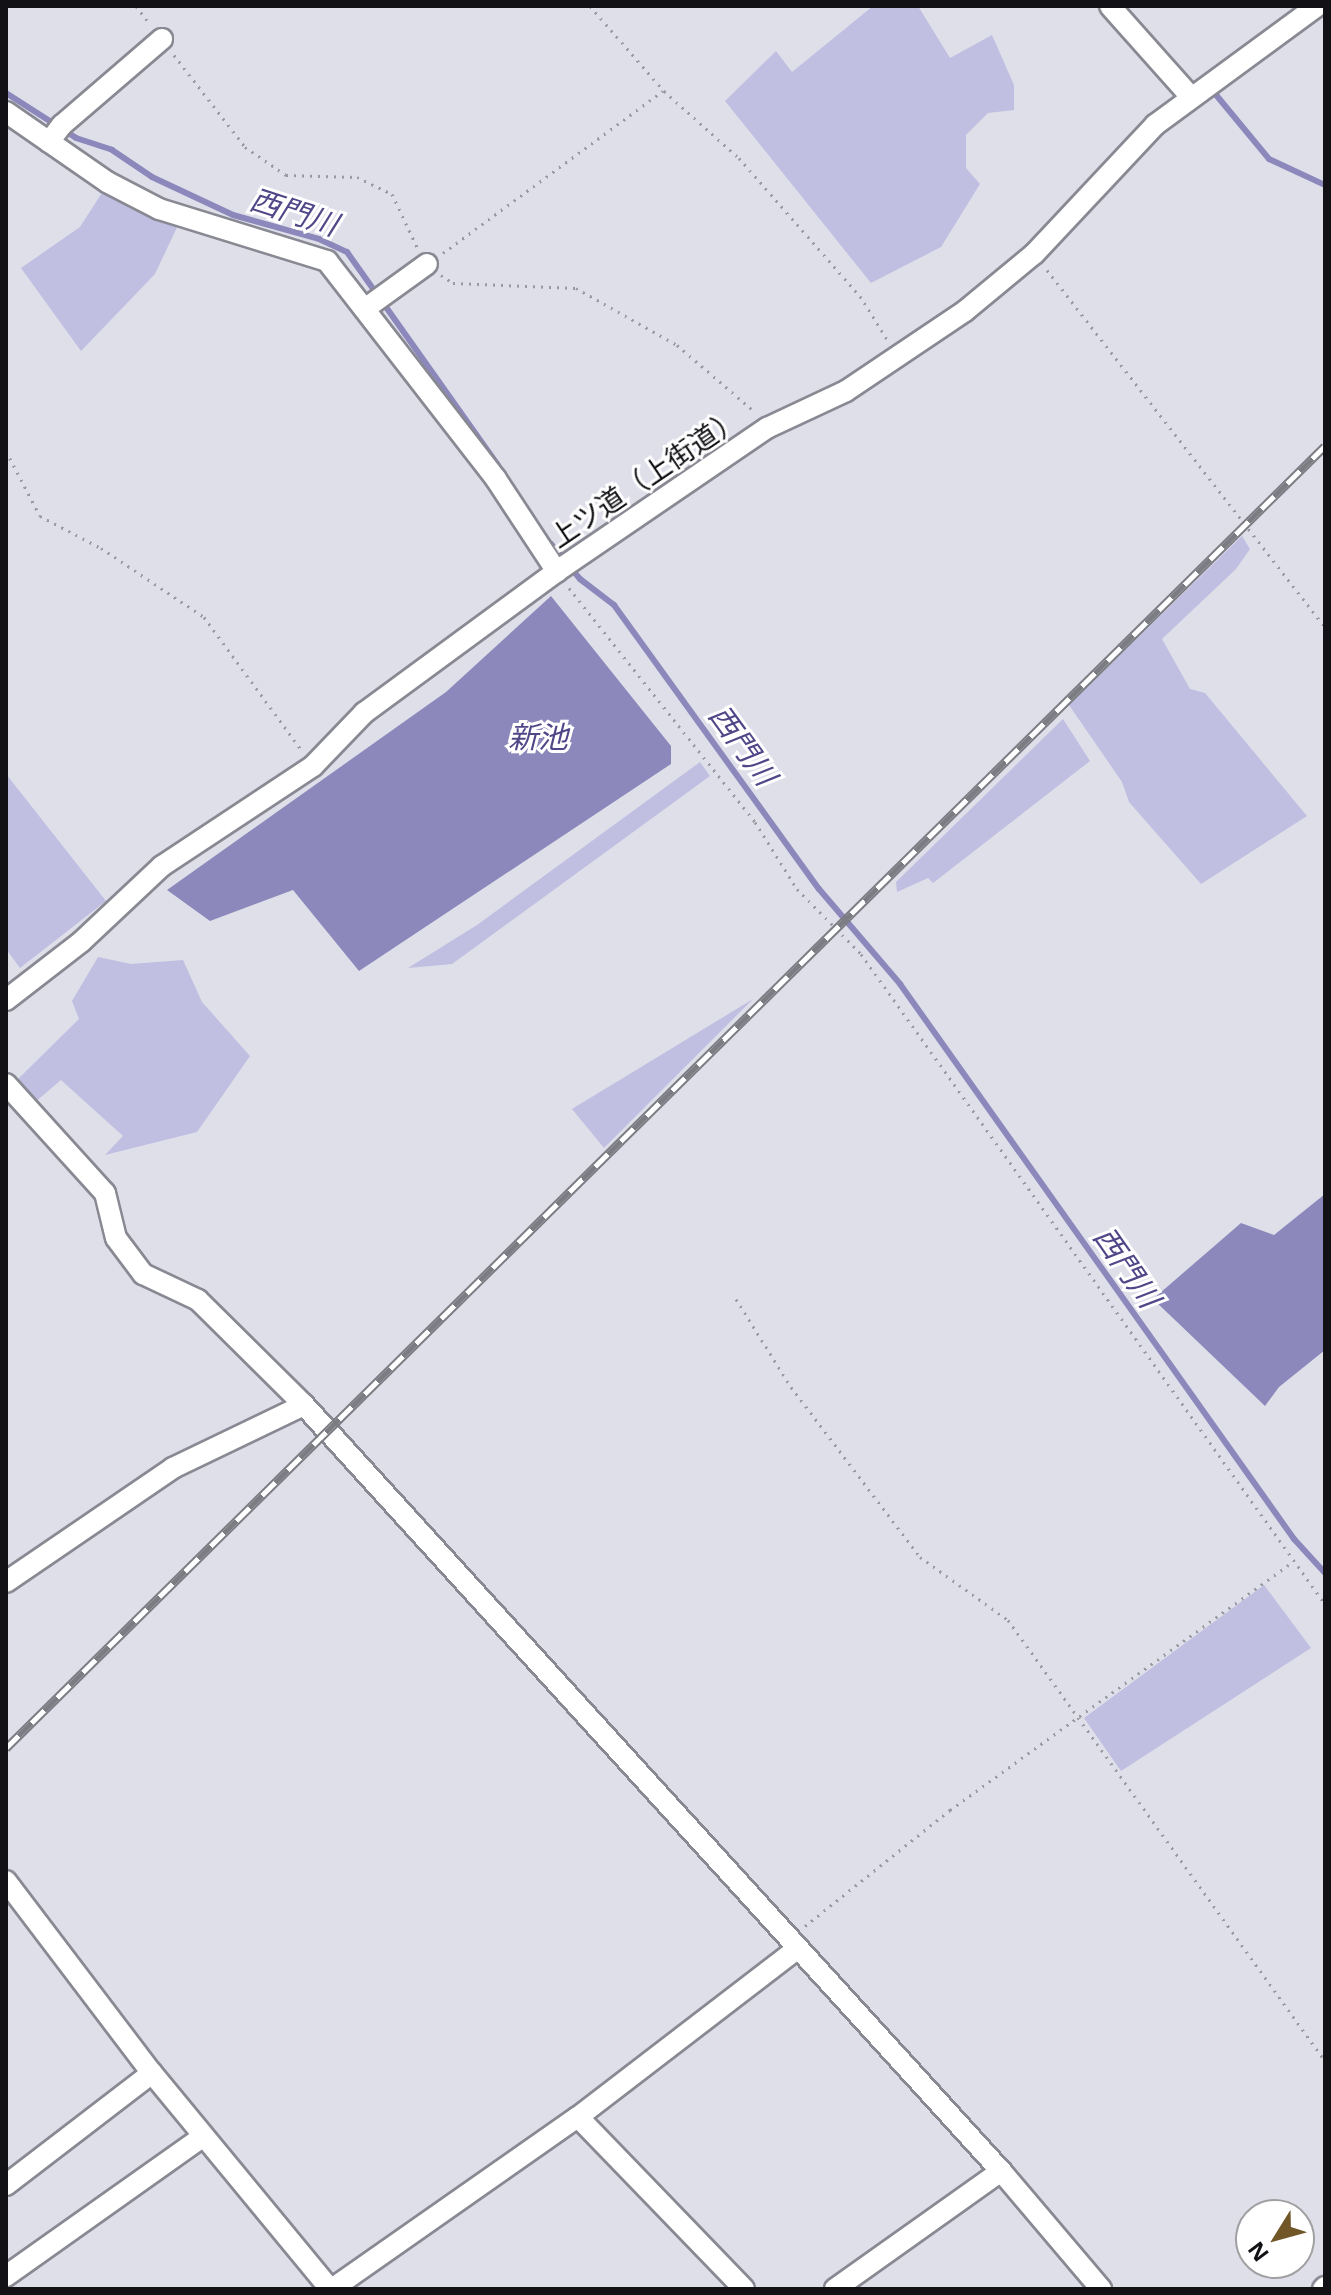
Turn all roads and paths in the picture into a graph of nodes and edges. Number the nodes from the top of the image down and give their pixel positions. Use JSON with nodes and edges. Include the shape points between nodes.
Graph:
{"nodes":[{"id":1,"x":136,"y":6,"type":"edge"},
{"id":2,"x":590,"y":6,"type":"edge"},
{"id":3,"x":1110,"y":6,"type":"edge"},
{"id":4,"x":1317,"y":6,"type":"edge"},
{"id":5,"x":162,"y":39,"type":"junction"},
{"id":6,"x":664,"y":91,"type":"junction"},
{"id":7,"x":1191,"y":97,"type":"junction"},
{"id":8,"x":6,"y":112,"type":"edge"},
{"id":9,"x":55,"y":134,"type":"junction"},
{"id":10,"x":1034,"y":254,"type":"junction"},
{"id":11,"x":427,"y":264,"type":"junction"},
{"id":12,"x":375,"y":302,"type":"junction"},
{"id":13,"x":898,"y":356,"type":"junction"},
{"id":14,"x":767,"y":428,"type":"junction"},
{"id":15,"x":6,"y":451,"type":"edge"},
{"id":16,"x":564,"y":566,"type":"junction"},
{"id":17,"x":1325,"y":627,"type":"edge"},
{"id":18,"x":313,"y":766,"type":"junction"},
{"id":19,"x":6,"y":1000,"type":"edge"},
{"id":20,"x":6,"y":1084,"type":"edge"},
{"id":21,"x":736,"y":1299,"type":"dead end"},
{"id":22,"x":304,"y":1405,"type":"junction"},
{"id":23,"x":1293,"y":1562,"type":"junction"},
{"id":24,"x":6,"y":1582,"type":"edge"},
{"id":25,"x":1325,"y":1604,"type":"edge"},
{"id":26,"x":1076,"y":1720,"type":"junction"},
{"id":27,"x":8,"y":1890,"type":"edge"},
{"id":28,"x":792,"y":1945,"type":"junction"},
{"id":29,"x":1325,"y":2061,"type":"edge"},
{"id":30,"x":152,"y":2073,"type":"junction"},
{"id":31,"x":578,"y":2117,"type":"junction"},
{"id":32,"x":204,"y":2136,"type":"junction"},
{"id":33,"x":1001,"y":2171,"type":"junction"},
{"id":34,"x":6,"y":2185,"type":"edge"},
{"id":35,"x":6,"y":2276,"type":"edge"},
{"id":36,"x":331,"y":2289,"type":"edge"},
{"id":37,"x":744,"y":2289,"type":"edge"},
{"id":38,"x":835,"y":2289,"type":"edge"},
{"id":39,"x":1101,"y":2289,"type":"edge"}],
"edges":[{"from":1,"to":5,"type":"path"},
{"from":2,"to":6,"type":"path"},
{"from":3,"to":7,"type":"street"},
{"from":4,"to":7,"type":"street","name":"上ツ道（上街道）"},
{"from":5,"to":9,"type":"street"},
{"from":5,"to":11,"type":"path","via":[[245,147],[286,175],[357,177],[392,194]]},
{"from":6,"to":11,"type":"path"},
{"from":6,"to":13,"type":"path","via":[[739,158],[860,296]]},
{"from":7,"to":10,"type":"street","name":"上ツ道（上街道）","via":[[1155,125]]},
{"from":8,"to":9,"type":"street"},
{"from":9,"to":12,"type":"street","via":[[159,209],[327,261]]},
{"from":10,"to":13,"type":"street","name":"上ツ道（上街道）","via":[[965,311]]},
{"from":10,"to":17,"type":"path"},
{"from":11,"to":12,"type":"street"},
{"from":11,"to":14,"type":"path","via":[[453,283],[576,288],[677,345]]},
{"from":12,"to":16,"type":"street","via":[[496,479]]},
{"from":13,"to":14,"type":"street","name":"上ツ道（上街道）","via":[[846,391]]},
{"from":14,"to":16,"type":"street","name":"上ツ道（上街道）"},
{"from":15,"to":18,"type":"path","via":[[40,516],[101,548],[204,617]]},
{"from":16,"to":18,"type":"street","name":"上ツ道（上街道）","via":[[364,713]]},
{"from":16,"to":23,"type":"path","via":[[755,822],[797,889],[861,954]]},
{"from":18,"to":19,"type":"street","name":"上ツ道（上街道）","via":[[162,866],[81,942]]},
{"from":20,"to":22,"type":"street","via":[[105,1193],[116,1238],[143,1274],[198,1300]]},
{"from":21,"to":26,"type":"path","via":[[791,1387],[920,1557],[1008,1620]]},
{"from":22,"to":24,"type":"street","via":[[173,1468]]},
{"from":22,"to":28,"type":"street"},
{"from":23,"to":25,"type":"path"},
{"from":23,"to":26,"type":"path"},
{"from":26,"to":28,"type":"path","via":[[950,1810]]},
{"from":26,"to":29,"type":"path"},
{"from":27,"to":30,"type":"street"},
{"from":28,"to":31,"type":"street"},
{"from":28,"to":33,"type":"street"},
{"from":30,"to":32,"type":"street"},
{"from":30,"to":34,"type":"street"},
{"from":31,"to":36,"type":"street"},
{"from":31,"to":37,"type":"street"},
{"from":32,"to":35,"type":"street"},
{"from":32,"to":36,"type":"street"},
{"from":33,"to":38,"type":"street"},
{"from":33,"to":39,"type":"street"}]}
